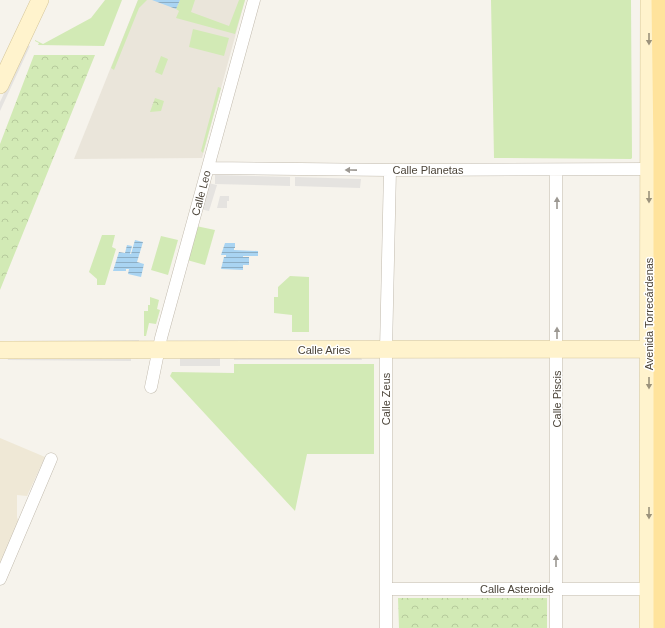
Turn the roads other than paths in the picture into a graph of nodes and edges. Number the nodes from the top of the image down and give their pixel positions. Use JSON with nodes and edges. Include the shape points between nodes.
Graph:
{"nodes":[{"id":1,"x":40,"y":0,"type":"edge"},
{"id":2,"x":254,"y":0,"type":"edge"},
{"id":3,"x":649,"y":0,"type":"edge"},
{"id":4,"x":662,"y":0,"type":"edge"},
{"id":5,"x":0,"y":85,"type":"edge"},
{"id":6,"x":208,"y":168,"type":"junction"},
{"id":7,"x":649,"y":169,"type":"junction"},
{"id":8,"x":390,"y":170,"type":"junction"},
{"id":9,"x":556,"y":170,"type":"junction"},
{"id":10,"x":649,"y":349,"type":"junction"},
{"id":11,"x":0,"y":350,"type":"edge"},
{"id":12,"x":386,"y":350,"type":"junction"},
{"id":13,"x":557,"y":350,"type":"junction"},
{"id":14,"x":158,"y":351,"type":"junction"},
{"id":15,"x":151,"y":387,"type":"dead end"},
{"id":16,"x":51,"y":459,"type":"dead end"},
{"id":17,"x":0,"y":579,"type":"edge"},
{"id":18,"x":386,"y":589,"type":"junction"},
{"id":19,"x":556,"y":589,"type":"junction"},
{"id":20,"x":648,"y":589,"type":"junction"},
{"id":21,"x":386,"y":628,"type":"edge"},
{"id":22,"x":556,"y":628,"type":"edge"},
{"id":23,"x":648,"y":628,"type":"edge"},
{"id":24,"x":663,"y":628,"type":"edge"}],
"edges":[{"from":1,"to":5,"type":"street"},
{"from":2,"to":6,"type":"street","name":"Calle Leo"},
{"from":3,"to":7,"type":"street","name":"Avenida Torrecárdenas","one_way":true},
{"from":4,"to":24,"type":"main road","name":"Avenida Torrecárdenas"},
{"from":8,"to":6,"type":"street","name":"Calle Planetas","one_way":true},
{"from":6,"to":14,"type":"street","name":"Calle Leo"},
{"from":7,"to":9,"type":"street","name":"Calle Planetas"},
{"from":7,"to":10,"type":"street","name":"Avenida Torrecárdenas","one_way":true},
{"from":8,"to":9,"type":"street","name":"Calle Planetas"},
{"from":8,"to":12,"type":"street","name":"Calle Zeus"},
{"from":13,"to":9,"type":"street","name":"Calle Piscis","one_way":true},
{"from":10,"to":13,"type":"street","name":"Calle Aries"},
{"from":10,"to":20,"type":"street","name":"Avenida Torrecárdenas","one_way":true},
{"from":11,"to":14,"type":"street","name":"Calle Aries"},
{"from":12,"to":13,"type":"street","name":"Calle Aries"},
{"from":12,"to":14,"type":"street","name":"Calle Aries"},
{"from":12,"to":18,"type":"street","name":"Calle Zeus"},
{"from":19,"to":13,"type":"street","name":"Calle Piscis","one_way":true},
{"from":14,"to":15,"type":"street","name":"Calle Leo"},
{"from":16,"to":17,"type":"street"},
{"from":18,"to":19,"type":"street","name":"Calle Asteroide"},
{"from":18,"to":21,"type":"street","name":"Calle Zeus"},
{"from":19,"to":20,"type":"street","name":"Calle Asteroide"},
{"from":19,"to":22,"type":"street","name":"Calle Piscis"},
{"from":20,"to":23,"type":"street","name":"Avenida Torrecárdenas"}]}
